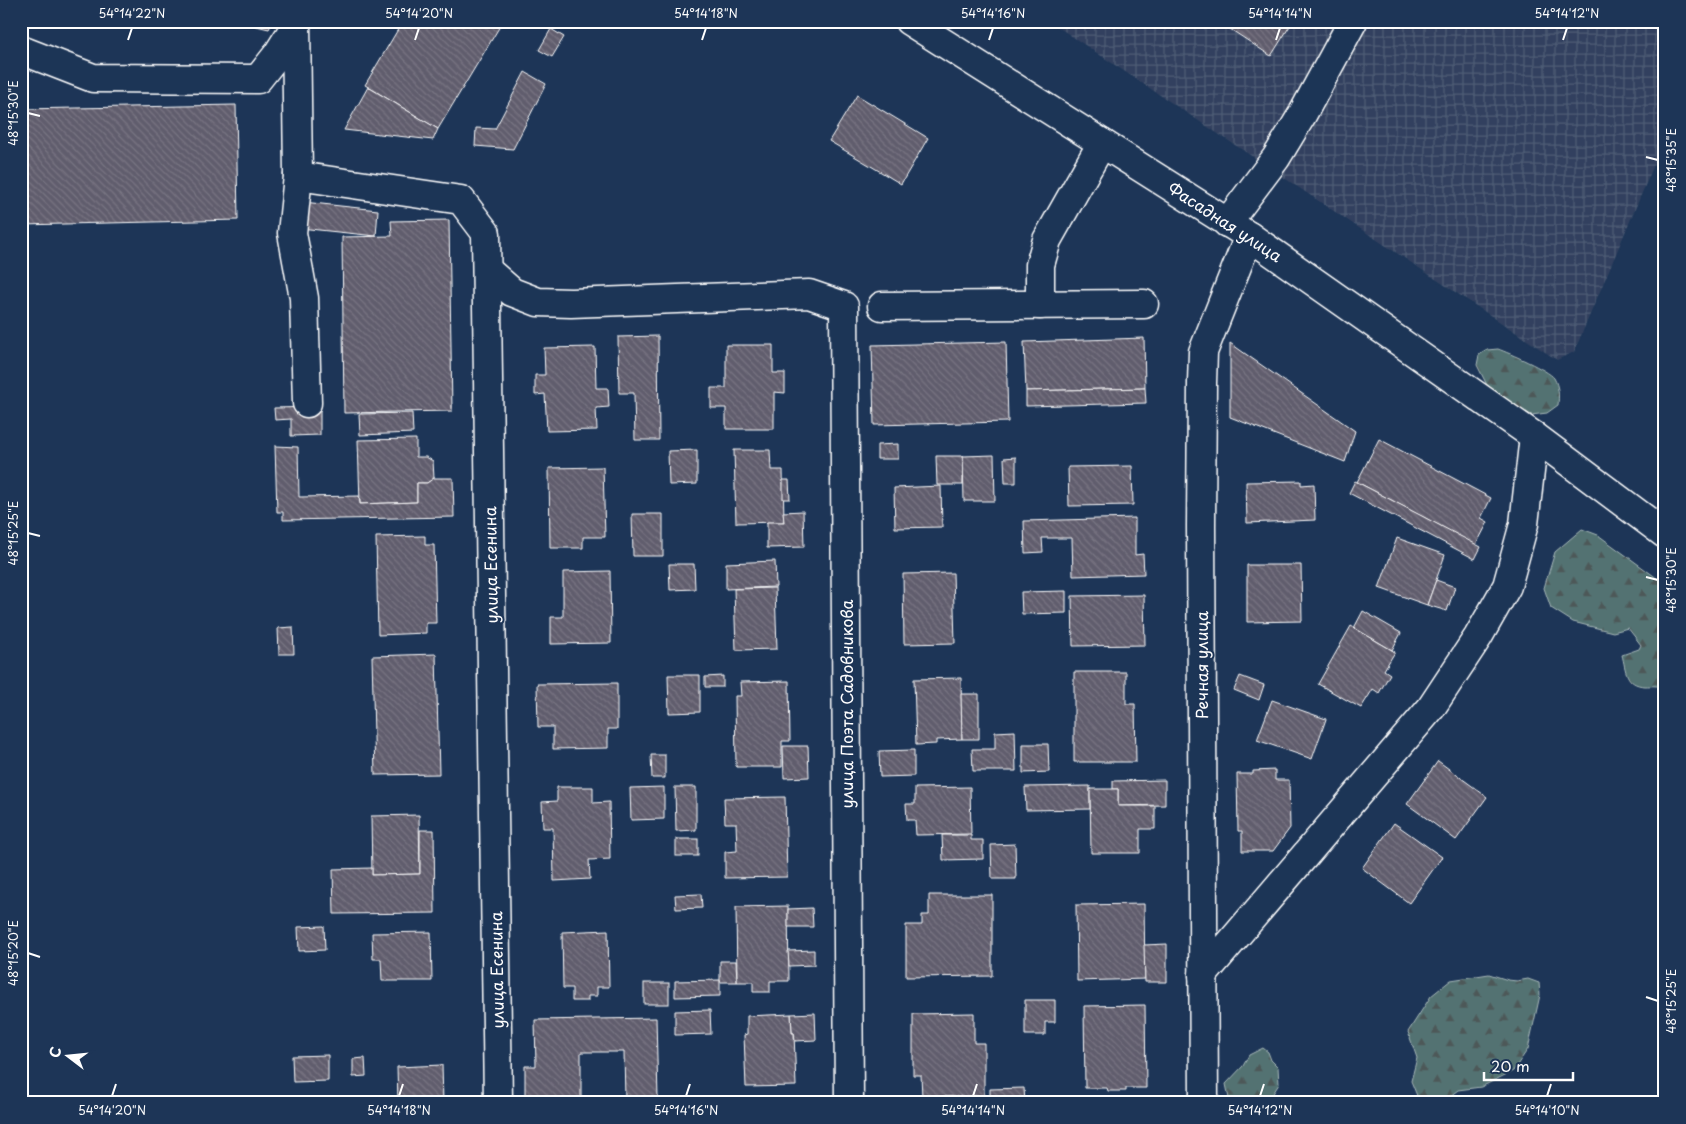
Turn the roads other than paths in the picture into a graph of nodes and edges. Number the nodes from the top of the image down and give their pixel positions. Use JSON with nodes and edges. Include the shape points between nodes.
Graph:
{"nodes":[{"id":1,"x":909,"y":21,"type":"edge"},
{"id":2,"x":1353,"y":21,"type":"edge"},
{"id":3,"x":296,"y":23,"type":"edge"},
{"id":4,"x":21,"y":50,"type":"edge"},
{"id":5,"x":1102,"y":143,"type":"junction"},
{"id":6,"x":298,"y":176,"type":"junction"},
{"id":7,"x":1238,"y":230,"type":"junction"},
{"id":8,"x":487,"y":270,"type":"junction"},
{"id":9,"x":1040,"y":304,"type":"junction"},
{"id":10,"x":1144,"y":304,"type":"dead end"},
{"id":11,"x":882,"y":306,"type":"dead end"},
{"id":12,"x":307,"y":403,"type":"dead end"},
{"id":13,"x":1534,"y":436,"type":"junction"},
{"id":14,"x":1665,"y":534,"type":"edge"},
{"id":15,"x":1203,"y":975,"type":"junction"},
{"id":16,"x":498,"y":1103,"type":"edge"},
{"id":17,"x":849,"y":1103,"type":"edge"},
{"id":18,"x":1204,"y":1103,"type":"edge"}],
"edges":[{"from":1,"to":5,"type":"street","name":"Фасадная улица"},
{"from":2,"to":7,"type":"street","name":"Речная улица"},
{"from":3,"to":4,"type":"street","via":[[258,79],[93,78]]},
{"from":3,"to":6,"type":"street"},
{"from":5,"to":7,"type":"street","name":"Фасадная улица"},
{"from":5,"to":9,"type":"street","via":[[1047,240],[1040,265]]},
{"from":6,"to":8,"type":"street","name":"улица Есенина","via":[[461,200],[486,233]]},
{"from":6,"to":12,"type":"street","via":[[292,233],[304,298]]},
{"from":7,"to":13,"type":"street","name":"Фасадная улица"},
{"from":7,"to":15,"type":"street","name":"Речная улица","via":[[1203,352],[1202,368]]},
{"from":8,"to":16,"type":"street","name":"улица Есенина"},
{"from":8,"to":17,"type":"street","name":"улица Поэта Садовникова","via":[[512,292],[538,302],[809,294],[844,306]]},
{"from":9,"to":10,"type":"street"},
{"from":9,"to":11,"type":"street"},
{"from":13,"to":14,"type":"street","name":"Фасадная улица"},
{"from":13,"to":15,"type":"street","via":[[1522,533],[1507,586],[1478,638],[1431,708]]},
{"from":15,"to":18,"type":"street","name":"Речная улица"}]}
